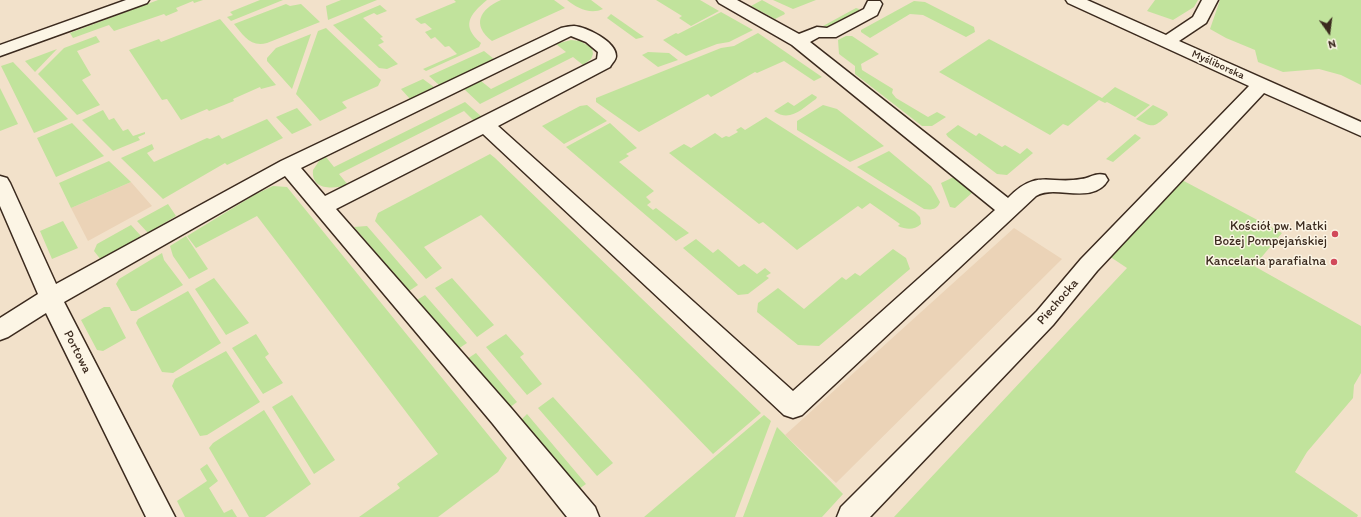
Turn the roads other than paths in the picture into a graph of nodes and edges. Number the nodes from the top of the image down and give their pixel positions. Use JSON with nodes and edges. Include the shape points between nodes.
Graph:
{"nodes":[{"id":1,"x":141,"y":0,"type":"edge"},
{"id":2,"x":725,"y":0,"type":"edge"},
{"id":3,"x":1074,"y":0,"type":"edge"},
{"id":4,"x":1210,"y":0,"type":"edge"},
{"id":5,"x":878,"y":2,"type":"edge"},
{"id":6,"x":798,"y":40,"type":"junction"},
{"id":7,"x":1167,"y":42,"type":"junction"},
{"id":8,"x":0,"y":51,"type":"edge"},
{"id":9,"x":1262,"y":84,"type":"junction"},
{"id":10,"x":485,"y":125,"type":"junction"},
{"id":11,"x":1361,"y":130,"type":"edge"},
{"id":12,"x":288,"y":166,"type":"junction"},
{"id":13,"x":1098,"y":180,"type":"dead end"},
{"id":14,"x":0,"y":183,"type":"edge"},
{"id":15,"x":322,"y":207,"type":"junction"},
{"id":16,"x":1009,"y":210,"type":"junction"},
{"id":17,"x":51,"y":298,"type":"junction"},
{"id":18,"x":0,"y":330,"type":"edge"},
{"id":19,"x":161,"y":517,"type":"edge"},
{"id":20,"x":585,"y":517,"type":"edge"},
{"id":21,"x":851,"y":517,"type":"edge"}],
"edges":[{"from":1,"to":8,"type":"street"},
{"from":2,"to":6,"type":"street"},
{"from":3,"to":7,"type":"street","name":"Myśliborska"},
{"from":4,"to":7,"type":"street","via":[[1200,20]]},
{"from":5,"to":6,"type":"street","via":[[871,12],[830,32],[817,32]]},
{"from":6,"to":16,"type":"street"},
{"from":7,"to":9,"type":"street","name":"Myśliborska"},
{"from":9,"to":11,"type":"street","name":"Myśliborska"},
{"from":9,"to":21,"type":"street","name":"Piechocka","via":[[1089,265],[1045,318]]},
{"from":10,"to":12,"type":"street","via":[[604,63],[609,54],[606,49],[584,33],[567,32]]},
{"from":10,"to":15,"type":"street"},
{"from":10,"to":16,"type":"street","via":[[793,406]]},
{"from":12,"to":15,"type":"street"},
{"from":12,"to":17,"type":"street"},
{"from":13,"to":16,"type":"street","via":[[1089,186],[1069,188],[1046,185],[1031,190]]},
{"from":14,"to":17,"type":"street","name":"Portowa"},
{"from":15,"to":20,"type":"street","via":[[502,416]]},
{"from":17,"to":18,"type":"street"},
{"from":17,"to":19,"type":"street","name":"Portowa"}]}
